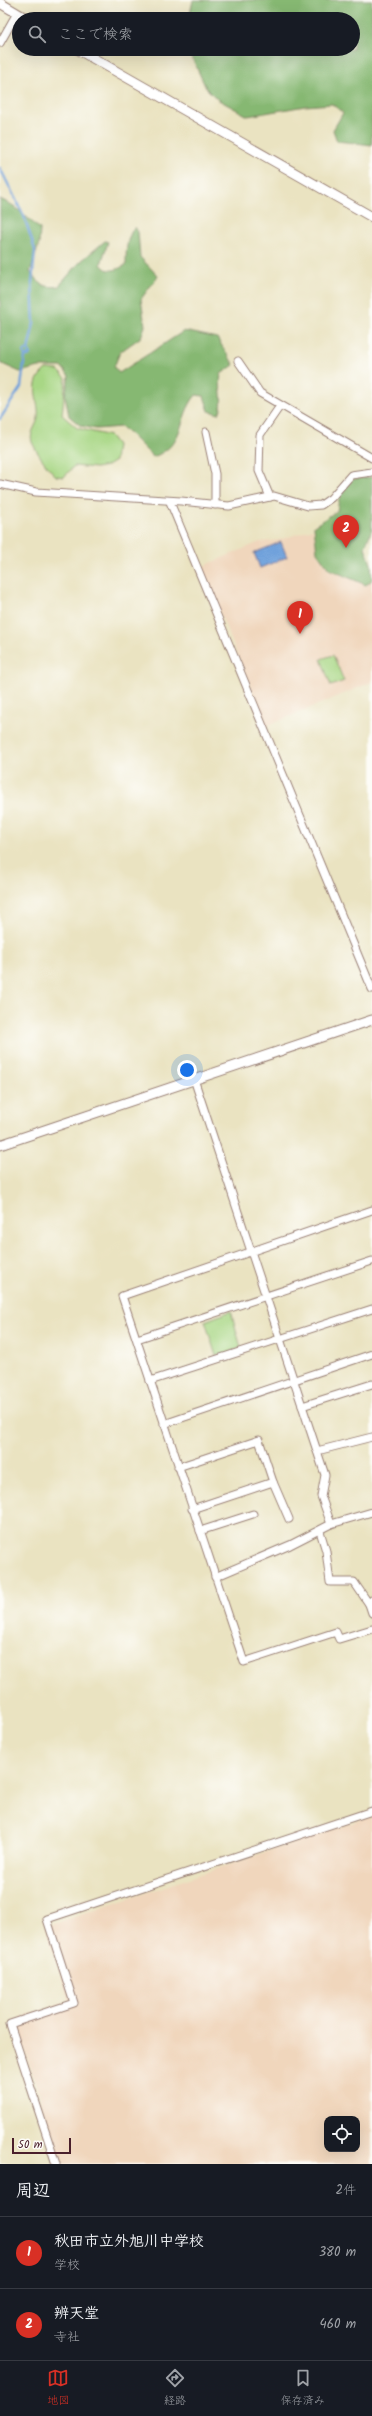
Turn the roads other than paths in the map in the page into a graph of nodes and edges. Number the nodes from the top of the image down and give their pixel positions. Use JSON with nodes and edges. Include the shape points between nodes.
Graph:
{"nodes":[{"id":1,"x":0,"y":4,"type":"edge"},
{"id":2,"x":15,"y":12,"type":"edge"},
{"id":3,"x":12,"y":22,"type":"edge"},
{"id":4,"x":0,"y":43,"type":"edge"},
{"id":5,"x":89,"y":56,"type":"edge"},
{"id":6,"x":372,"y":217,"type":"edge"},
{"id":7,"x":238,"y":360,"type":"dead end"},
{"id":8,"x":280,"y":406,"type":"junction"},
{"id":9,"x":206,"y":432,"type":"dead end"},
{"id":10,"x":372,"y":458,"type":"edge"},
{"id":11,"x":372,"y":472,"type":"edge"},
{"id":12,"x":0,"y":484,"type":"edge"},
{"id":13,"x":270,"y":497,"type":"junction"},
{"id":14,"x":170,"y":502,"type":"junction"},
{"id":15,"x":215,"y":505,"type":"junction"},
{"id":16,"x":372,"y":989,"type":"edge"},
{"id":17,"x":372,"y":1020,"type":"edge"},
{"id":18,"x":194,"y":1079,"type":"junction"},
{"id":19,"x":0,"y":1145,"type":"edge"},
{"id":20,"x":372,"y":1210,"type":"edge"},
{"id":21,"x":251,"y":1252,"type":"junction"},
{"id":22,"x":372,"y":1261,"type":"edge"},
{"id":23,"x":265,"y":1297,"type":"junction"},
{"id":24,"x":372,"y":1309,"type":"edge"},
{"id":25,"x":279,"y":1338,"type":"junction"},
{"id":26,"x":136,"y":1339,"type":"junction"},
{"id":27,"x":372,"y":1354,"type":"edge"},
{"id":28,"x":294,"y":1380,"type":"junction"},
{"id":29,"x":150,"y":1381,"type":"junction"},
{"id":30,"x":372,"y":1384,"type":"edge"},
{"id":31,"x":302,"y":1406,"type":"junction"},
{"id":32,"x":164,"y":1424,"type":"junction"},
{"id":33,"x":372,"y":1436,"type":"edge"},
{"id":34,"x":317,"y":1451,"type":"junction"},
{"id":35,"x":178,"y":1467,"type":"junction"},
{"id":36,"x":273,"y":1482,"type":"junction"},
{"id":37,"x":192,"y":1509,"type":"junction"},
{"id":38,"x":372,"y":1512,"type":"edge"},
{"id":39,"x":253,"y":1514,"type":"dead end"},
{"id":40,"x":289,"y":1518,"type":"dead end"},
{"id":41,"x":331,"y":1524,"type":"junction"},
{"id":42,"x":200,"y":1531,"type":"junction"},
{"id":43,"x":320,"y":1531,"type":"junction"},
{"id":44,"x":214,"y":1577,"type":"junction"},
{"id":45,"x":371,"y":1602,"type":"edge"},
{"id":46,"x":372,"y":1613,"type":"edge"},
{"id":47,"x":372,"y":1629,"type":"edge"},
{"id":48,"x":372,"y":1811,"type":"edge"},
{"id":49,"x":56,"y":2164,"type":"edge"}],
"edges":[{"from":1,"to":2,"type":"street"},
{"from":3,"to":4,"type":"street"},
{"from":5,"to":6,"type":"street"},
{"from":7,"to":8,"type":"street","via":[[260,393]]},
{"from":8,"to":10,"type":"street"},
{"from":8,"to":13,"type":"street","via":[[260,435],[259,471]]},
{"from":9,"to":15,"type":"street","via":[[215,474]]},
{"from":11,"to":13,"type":"street","via":[[351,475],[331,498],[321,504],[308,506]]},
{"from":12,"to":14,"type":"street","via":[[36,492]]},
{"from":13,"to":15,"type":"street","via":[[229,506]]},
{"from":14,"to":15,"type":"street"},
{"from":14,"to":16,"type":"street"},
{"from":17,"to":18,"type":"street"},
{"from":18,"to":19,"type":"street"},
{"from":18,"to":21,"type":"street"},
{"from":20,"to":21,"type":"street"},
{"from":21,"to":23,"type":"street"},
{"from":21,"to":26,"type":"street","via":[[122,1296]]},
{"from":22,"to":23,"type":"street"},
{"from":23,"to":25,"type":"street"},
{"from":23,"to":26,"type":"street"},
{"from":24,"to":25,"type":"street"},
{"from":25,"to":28,"type":"street"},
{"from":25,"to":29,"type":"street"},
{"from":26,"to":29,"type":"street"},
{"from":27,"to":28,"type":"street"},
{"from":28,"to":31,"type":"street"},
{"from":28,"to":32,"type":"street"},
{"from":29,"to":32,"type":"street"},
{"from":30,"to":31,"type":"street"},
{"from":31,"to":34,"type":"street"},
{"from":32,"to":35,"type":"street"},
{"from":33,"to":34,"type":"street"},
{"from":34,"to":41,"type":"street","via":[[325,1475],[321,1496]]},
{"from":35,"to":36,"type":"street","via":[[259,1440]]},
{"from":35,"to":37,"type":"street"},
{"from":36,"to":37,"type":"street"},
{"from":36,"to":40,"type":"street"},
{"from":37,"to":42,"type":"street"},
{"from":38,"to":41,"type":"street"},
{"from":39,"to":42,"type":"street"},
{"from":41,"to":43,"type":"street"},
{"from":42,"to":44,"type":"street"},
{"from":43,"to":44,"type":"street"},
{"from":43,"to":45,"type":"street","via":[[326,1551],[330,1582],[354,1582]]},
{"from":44,"to":47,"type":"street","via":[[244,1662],[336,1632],[339,1639]]},
{"from":45,"to":46,"type":"street"},
{"from":48,"to":49,"type":"street","via":[[47,1919],[74,2003],[10,2024]]}]}
